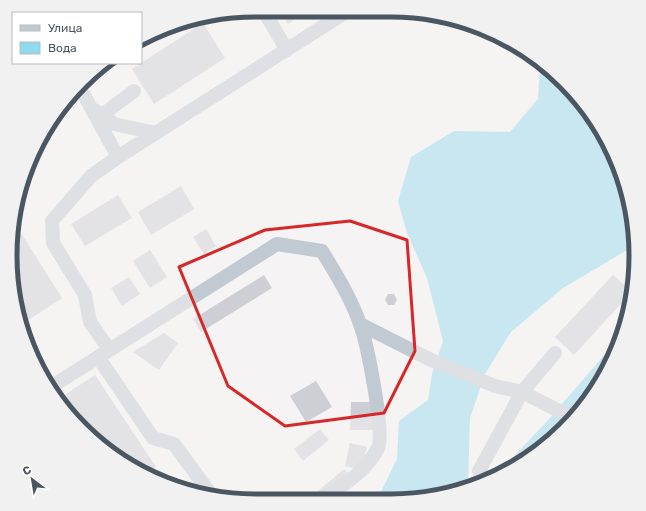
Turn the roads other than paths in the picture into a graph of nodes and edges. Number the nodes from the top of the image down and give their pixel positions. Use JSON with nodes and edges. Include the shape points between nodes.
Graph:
{"nodes":[{"id":1,"x":267,"y":17,"type":"edge"},
{"id":2,"x":338,"y":17,"type":"edge"},
{"id":3,"x":287,"y":50,"type":"junction"},
{"id":4,"x":134,"y":91,"type":"dead end"},
{"id":5,"x":82,"y":92,"type":"edge"},
{"id":6,"x":90,"y":105,"type":"junction"},
{"id":7,"x":101,"y":116,"type":"junction"},
{"id":8,"x":156,"y":133,"type":"junction"},
{"id":9,"x":118,"y":157,"type":"junction"},
{"id":10,"x":360,"y":324,"type":"junction"},
{"id":11,"x":103,"y":353,"type":"junction"},
{"id":12,"x":555,"y":353,"type":"dead end"},
{"id":13,"x":55,"y":384,"type":"edge"},
{"id":14,"x":522,"y":392,"type":"junction"},
{"id":15,"x":568,"y":415,"type":"edge"},
{"id":16,"x":480,"y":476,"type":"edge"},
{"id":17,"x":207,"y":489,"type":"edge"},
{"id":18,"x":330,"y":494,"type":"edge"}],
"edges":[{"from":1,"to":3,"type":"lane"},
{"from":2,"to":3,"type":"lane"},
{"from":3,"to":8,"type":"lane"},
{"from":4,"to":7,"type":"lane"},
{"from":5,"to":6,"type":"lane"},
{"from":6,"to":7,"type":"lane"},
{"from":6,"to":9,"type":"lane"},
{"from":7,"to":8,"type":"lane","via":[[114,124]]},
{"from":8,"to":9,"type":"lane"},
{"from":9,"to":11,"type":"lane","via":[[91,176],[52,221],[53,243],[85,295],[90,322]]},
{"from":10,"to":11,"type":"lane","via":[[342,284],[322,251],[278,244]]},
{"from":10,"to":14,"type":"lane","via":[[431,360],[495,386]]},
{"from":10,"to":18,"type":"lane","via":[[378,408],[379,447],[358,475]]},
{"from":11,"to":13,"type":"lane"},
{"from":11,"to":17,"type":"lane","via":[[153,438],[174,444]]},
{"from":12,"to":14,"type":"lane"},
{"from":14,"to":15,"type":"lane"},
{"from":14,"to":16,"type":"lane"}]}
